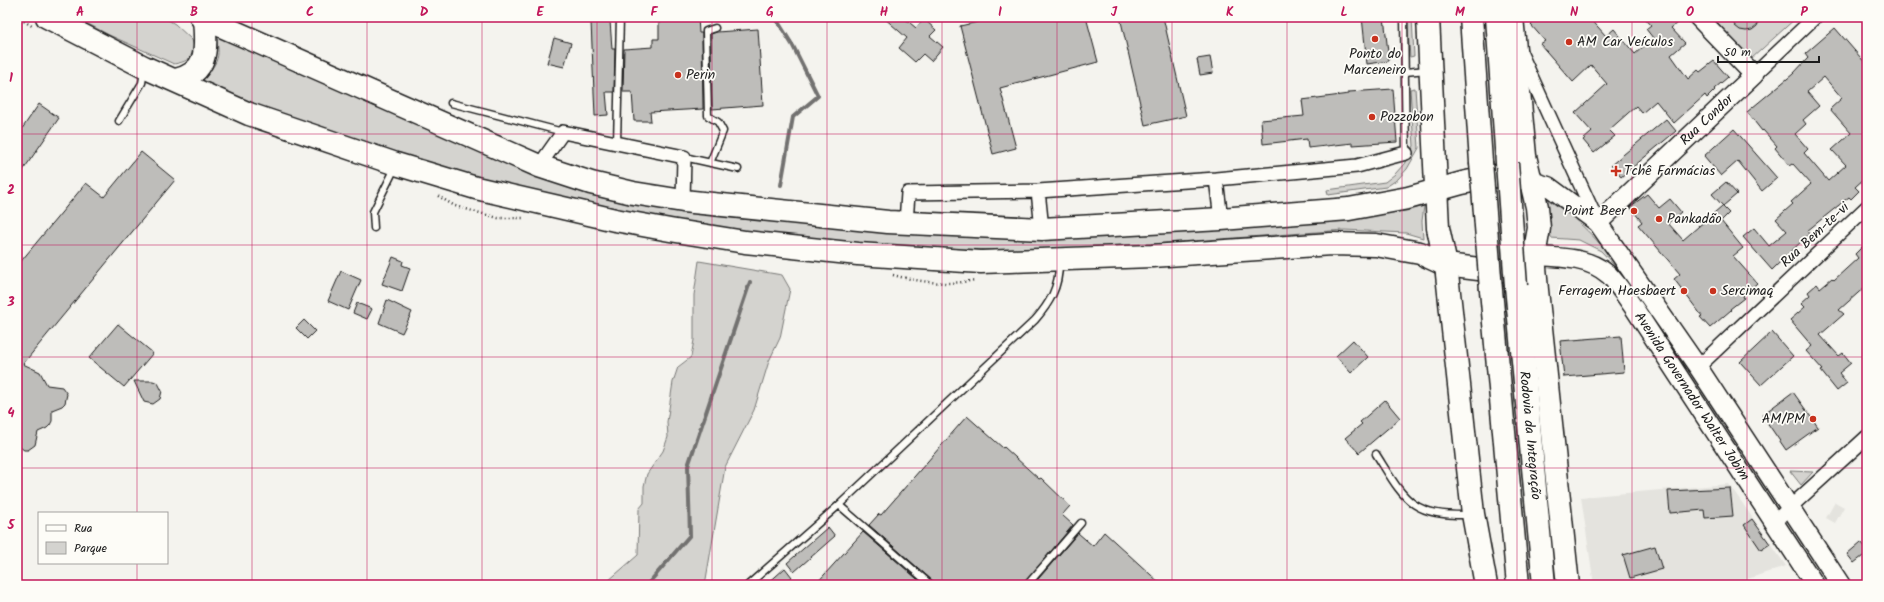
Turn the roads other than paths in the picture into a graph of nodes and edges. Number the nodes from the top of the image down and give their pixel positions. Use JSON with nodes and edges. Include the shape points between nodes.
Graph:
{"nodes":[{"id":1,"x":47,"y":17,"type":"edge"},
{"id":2,"x":620,"y":17,"type":"edge"},
{"id":3,"x":1404,"y":17,"type":"edge"},
{"id":4,"x":1428,"y":17,"type":"edge"},
{"id":5,"x":1471,"y":17,"type":"edge"},
{"id":6,"x":1497,"y":17,"type":"edge"},
{"id":7,"x":1512,"y":17,"type":"edge"},
{"id":8,"x":1698,"y":17,"type":"edge"},
{"id":9,"x":1815,"y":17,"type":"edge"},
{"id":10,"x":202,"y":18,"type":"edge"},
{"id":11,"x":715,"y":28,"type":"dead end"},
{"id":12,"x":1514,"y":39,"type":"junction"},
{"id":13,"x":144,"y":67,"type":"junction"},
{"id":14,"x":1431,"y":69,"type":"junction"},
{"id":15,"x":1405,"y":72,"type":"junction"},
{"id":16,"x":1754,"y":75,"type":"junction"},
{"id":17,"x":176,"y":80,"type":"junction"},
{"id":18,"x":451,"y":103,"type":"dead end"},
{"id":19,"x":119,"y":120,"type":"dead end"},
{"id":20,"x":563,"y":132,"type":"junction"},
{"id":21,"x":617,"y":143,"type":"junction"},
{"id":22,"x":1406,"y":153,"type":"joint"},
{"id":23,"x":684,"y":158,"type":"junction"},
{"id":24,"x":710,"y":163,"type":"junction"},
{"id":25,"x":396,"y":164,"type":"junction"},
{"id":26,"x":539,"y":166,"type":"junction"},
{"id":27,"x":738,"y":169,"type":"dead end"},
{"id":28,"x":1216,"y":179,"type":"junction"},
{"id":29,"x":1531,"y":181,"type":"junction"},
{"id":30,"x":1038,"y":190,"type":"junction"},
{"id":31,"x":1437,"y":191,"type":"junction"},
{"id":32,"x":683,"y":201,"type":"junction"},
{"id":33,"x":1867,"y":207,"type":"edge"},
{"id":34,"x":1221,"y":219,"type":"junction"},
{"id":35,"x":906,"y":223,"type":"junction"},
{"id":36,"x":1598,"y":223,"type":"junction"},
{"id":37,"x":374,"y":228,"type":"dead end"},
{"id":38,"x":1042,"y":228,"type":"junction"},
{"id":39,"x":1534,"y":256,"type":"junction"},
{"id":40,"x":1059,"y":260,"type":"junction"},
{"id":41,"x":1446,"y":265,"type":"junction"},
{"id":42,"x":1698,"y":367,"type":"junction"},
{"id":43,"x":1867,"y":437,"type":"edge"},
{"id":44,"x":1376,"y":454,"type":"dead end"},
{"id":45,"x":839,"y":505,"type":"junction"},
{"id":46,"x":1790,"y":508,"type":"junction"},
{"id":47,"x":1473,"y":514,"type":"junction"},
{"id":48,"x":1774,"y":522,"type":"junction"},
{"id":49,"x":1081,"y":523,"type":"dead end"},
{"id":50,"x":748,"y":585,"type":"edge"},
{"id":51,"x":931,"y":585,"type":"edge"},
{"id":52,"x":1027,"y":585,"type":"edge"},
{"id":53,"x":1486,"y":585,"type":"edge"},
{"id":54,"x":1518,"y":585,"type":"edge"},
{"id":55,"x":1544,"y":585,"type":"edge"},
{"id":56,"x":1568,"y":585,"type":"edge"},
{"id":57,"x":1815,"y":585,"type":"edge"},
{"id":58,"x":1841,"y":585,"type":"edge"}],
"edges":[{"from":1,"to":13,"type":"highway"},
{"from":2,"to":21,"type":"lane"},
{"from":3,"to":15,"type":"lane"},
{"from":4,"to":14,"type":"highway"},
{"from":5,"to":54,"type":"highway","name":"Rodovia da Integração","bridge":true,"via":[[1491,290]]},
{"from":6,"to":55,"type":"highway","name":"Rodovia da Integração","bridge":true,"via":[[1516,286]]},
{"from":7,"to":12,"type":"highway"},
{"from":8,"to":16,"type":"main road"},
{"from":9,"to":16,"type":"street","name":"Rua Condor"},
{"from":10,"to":17,"type":"highway","via":[[205,55],[189,77]]},
{"from":10,"to":26,"type":"highway"},
{"from":11,"to":24,"type":"lane","via":[[706,31],[708,116],[718,122],[723,131]]},
{"from":12,"to":29,"type":"highway","via":[[1525,156]]},
{"from":12,"to":36,"type":"street","name":"Avenida Governador Walter Jobim"},
{"from":13,"to":17,"type":"highway"},
{"from":13,"to":19,"type":"lane","via":[[142,83]]},
{"from":14,"to":15,"type":"lane"},
{"from":14,"to":31,"type":"highway"},
{"from":15,"to":22,"type":"lane"},
{"from":16,"to":36,"type":"main road","name":"Rua Condor"},
{"from":17,"to":25,"type":"highway","via":[[249,114]]},
{"from":18,"to":20,"type":"lane"},
{"from":20,"to":21,"type":"street"},
{"from":20,"to":26,"type":"street"},
{"from":21,"to":23,"type":"street"},
{"from":22,"to":28,"type":"street","via":[[1357,166]]},
{"from":23,"to":24,"type":"lane"},
{"from":23,"to":32,"type":"street"},
{"from":24,"to":27,"type":"lane"},
{"from":25,"to":37,"type":"lane","via":[[372,212]]},
{"from":25,"to":40,"type":"highway","via":[[476,188],[615,220],[746,242],[858,254],[980,262]]},
{"from":26,"to":32,"type":"highway","via":[[591,183]]},
{"from":28,"to":30,"type":"street"},
{"from":28,"to":34,"type":"street"},
{"from":29,"to":31,"type":"highway","via":[[1520,177],[1495,176],[1462,182]]},
{"from":29,"to":36,"type":"main road","name":"Avenida Governador Walter Jobim","via":[[1548,186]]},
{"from":29,"to":39,"type":"highway","via":[[1539,228]]},
{"from":30,"to":35,"type":"street","via":[[908,193]]},
{"from":30,"to":38,"type":"street"},
{"from":31,"to":34,"type":"highway","via":[[1350,209]]},
{"from":31,"to":41,"type":"highway","via":[[1438,228]]},
{"from":32,"to":35,"type":"highway"},
{"from":33,"to":42,"type":"street","name":"Rua Bem-te-vi"},
{"from":34,"to":38,"type":"highway"},
{"from":35,"to":38,"type":"highway"},
{"from":36,"to":42,"type":"main road","name":"Avenida Governador Walter Jobim"},
{"from":39,"to":41,"type":"highway","via":[[1519,268],[1495,271]]},
{"from":39,"to":48,"type":"main road","name":"Avenida Governador Walter Jobim","via":[[1565,257],[1589,264],[1608,275],[1634,308]]},
{"from":39,"to":56,"type":"highway"},
{"from":40,"to":41,"type":"highway","via":[[1331,244],[1383,246],[1420,253]]},
{"from":40,"to":45,"type":"lane","via":[[1059,278],[1047,307]]},
{"from":41,"to":47,"type":"highway"},
{"from":42,"to":46,"type":"main road","name":"Avenida Governador Walter Jobim"},
{"from":43,"to":46,"type":"street"},
{"from":44,"to":47,"type":"lane","via":[[1400,492],[1417,506],[1430,512]]},
{"from":45,"to":50,"type":"lane"},
{"from":45,"to":51,"type":"lane"},
{"from":46,"to":48,"type":"street"},
{"from":46,"to":58,"type":"main road","name":"Avenida Governador Walter Jobim"},
{"from":47,"to":53,"type":"highway"},
{"from":48,"to":57,"type":"main road","name":"Avenida Governador Walter Jobim"},
{"from":49,"to":52,"type":"lane"}]}
